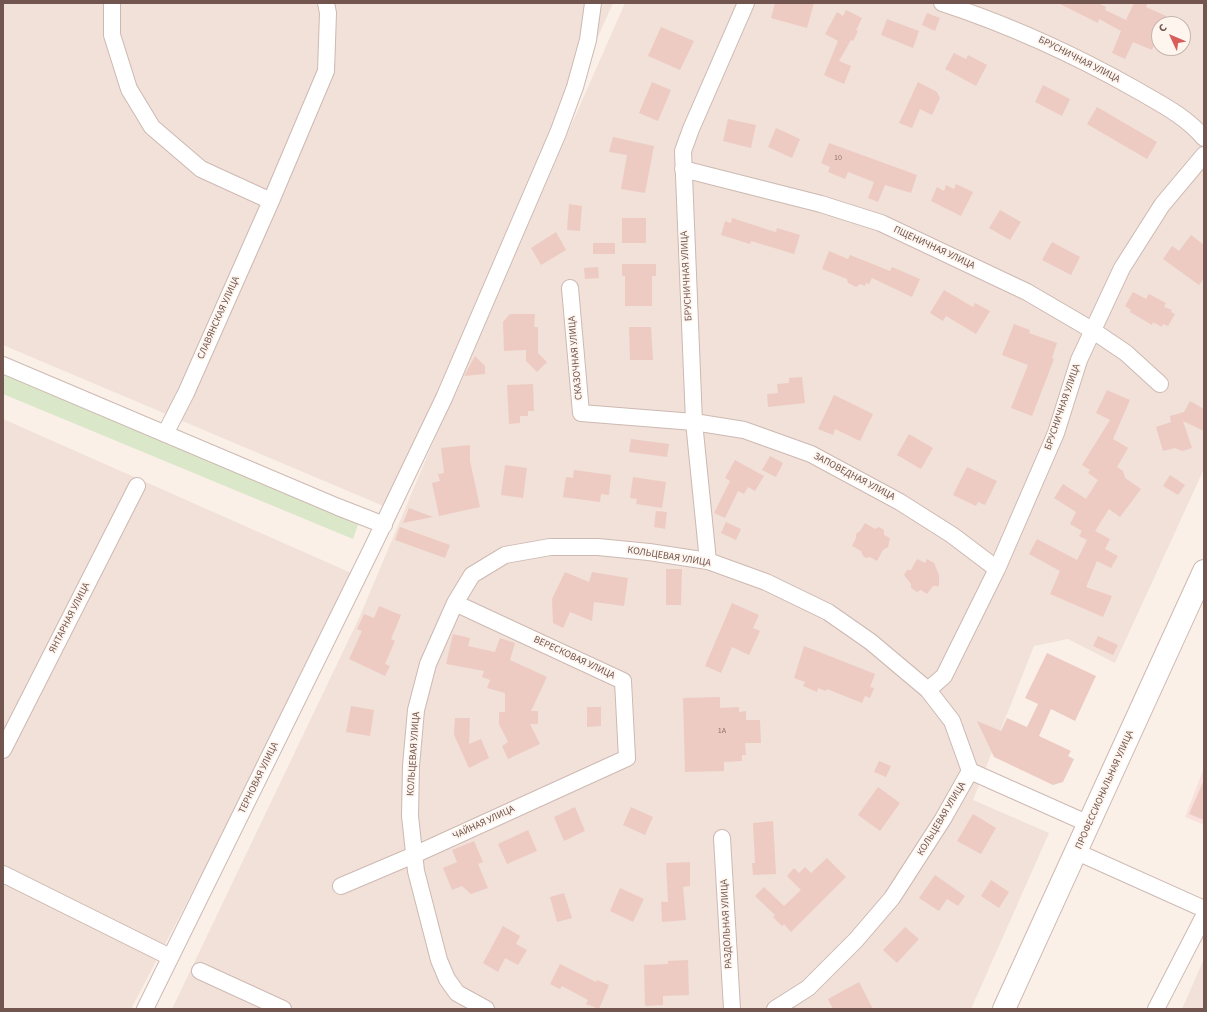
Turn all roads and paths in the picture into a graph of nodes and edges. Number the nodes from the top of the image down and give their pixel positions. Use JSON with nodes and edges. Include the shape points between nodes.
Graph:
{"nodes":[{"id":1,"x":112,"y":3,"type":"edge"},
{"id":2,"x":326,"y":3,"type":"edge"},
{"id":3,"x":594,"y":3,"type":"edge"},
{"id":4,"x":746,"y":3,"type":"edge"},
{"id":5,"x":942,"y":3,"type":"edge"},
{"id":6,"x":1204,"y":138,"type":"edge"},
{"id":7,"x":1204,"y":156,"type":"edge"},
{"id":8,"x":683,"y":168,"type":"junction"},
{"id":9,"x":271,"y":201,"type":"junction"},
{"id":10,"x":570,"y":288,"type":"dead end"},
{"id":11,"x":1092,"y":330,"type":"junction"},
{"id":12,"x":3,"y":365,"type":"edge"},
{"id":13,"x":1160,"y":384,"type":"dead end"},
{"id":14,"x":694,"y":422,"type":"junction"},
{"id":15,"x":165,"y":434,"type":"junction"},
{"id":16,"x":137,"y":486,"type":"dead end"},
{"id":17,"x":384,"y":525,"type":"junction"},
{"id":18,"x":708,"y":561,"type":"junction"},
{"id":19,"x":997,"y":569,"type":"junction"},
{"id":20,"x":1204,"y":571,"type":"edge"},
{"id":21,"x":455,"y":603,"type":"junction"},
{"id":22,"x":928,"y":690,"type":"junction"},
{"id":23,"x":3,"y":750,"type":"edge"},
{"id":24,"x":627,"y":758,"type":"joint"},
{"id":25,"x":970,"y":772,"type":"junction"},
{"id":26,"x":1089,"y":824,"type":"junction"},
{"id":27,"x":722,"y":838,"type":"dead end"},
{"id":28,"x":1077,"y":852,"type":"junction"},
{"id":29,"x":414,"y":856,"type":"junction"},
{"id":30,"x":3,"y":874,"type":"edge"},
{"id":31,"x":341,"y":886,"type":"dead end"},
{"id":32,"x":1204,"y":909,"type":"edge"},
{"id":33,"x":1204,"y":916,"type":"edge"},
{"id":34,"x":170,"y":957,"type":"junction"},
{"id":35,"x":200,"y":971,"type":"dead end"},
{"id":36,"x":796,"y":1003,"type":"edge"},
{"id":37,"x":475,"y":1007,"type":"edge"},
{"id":38,"x":145,"y":1009,"type":"edge"},
{"id":39,"x":283,"y":1009,"type":"edge"},
{"id":40,"x":732,"y":1009,"type":"edge"},
{"id":41,"x":775,"y":1009,"type":"edge"},
{"id":42,"x":1004,"y":1009,"type":"edge"},
{"id":43,"x":1156,"y":1009,"type":"edge"}],
"edges":[{"from":1,"to":9,"type":"street","via":[[112,35],[129,89],[152,127],[201,169]]},
{"from":2,"to":9,"type":"street","name":"СЛАВЯНСКАЯ УЛИЦА","via":[[326,71]]},
{"from":3,"to":17,"type":"street","name":"ТЕРНОВАЯ УЛИЦА","via":[[579,73],[547,161],[444,398]]},
{"from":4,"to":8,"type":"street","name":"БРУСНИЧНАЯ УЛИЦА","via":[[691,129],[683,151]]},
{"from":5,"to":6,"type":"street","name":"БРУСНИЧНАЯ УЛИЦА","via":[[1036,38],[1107,74],[1166,107],[1194,126]]},
{"from":7,"to":11,"type":"street","name":"БРУСНИЧНАЯ УЛИЦА","via":[[1162,205],[1122,268]]},
{"from":8,"to":11,"type":"street","name":"ПЩЕНИЧНАЯ УЛИЦА","via":[[821,204],[881,223],[1027,292]]},
{"from":8,"to":14,"type":"street","name":"БРУСНИЧНАЯ УЛИЦА"},
{"from":9,"to":15,"type":"street","name":"СЛАВЯНСКАЯ УЛИЦА","via":[[186,393]]},
{"from":10,"to":14,"type":"street","name":"СКАЗОЧНАЯ УЛИЦА","via":[[581,413]]},
{"from":11,"to":13,"type":"street","name":"ПЩЕНИЧНАЯ УЛИЦА","via":[[1126,353]]},
{"from":11,"to":19,"type":"street","name":"БРУСНИЧНАЯ УЛИЦА","via":[[1079,360],[1056,433]]},
{"from":12,"to":15,"type":"street"},
{"from":14,"to":18,"type":"street","name":"БРУСНИЧНАЯ УЛИЦА"},
{"from":14,"to":19,"type":"street","name":"ЗАПОВЕДНАЯ УЛИЦА","via":[[744,430],[811,454],[900,502],[952,535]]},
{"from":15,"to":17,"type":"street"},
{"from":16,"to":23,"type":"street","name":"ЯНТАРНАЯ УЛИЦА"},
{"from":17,"to":34,"type":"street","name":"ТЕРНОВАЯ УЛИЦА"},
{"from":18,"to":21,"type":"street","name":"КОЛЬЦЕВАЯ УЛИЦА","via":[[598,547],[550,547],[505,555],[472,575]]},
{"from":18,"to":22,"type":"street","name":"КОЛЬЦЕВАЯ УЛИЦА","via":[[766,582],[828,612],[871,642]]},
{"from":19,"to":22,"type":"street","name":"БРУСНИЧНАЯ УЛИЦА","via":[[944,676]]},
{"from":20,"to":26,"type":"street","name":"ПРОФЕССИОНАЛЬНАЯ УЛИЦА"},
{"from":21,"to":24,"type":"street","name":"ВЕРЕСКОВАЯ УЛИЦА","via":[[623,681]]},
{"from":21,"to":29,"type":"street","name":"КОЛЬЦЕВАЯ УЛИЦА","via":[[428,664],[416,710],[410,816]]},
{"from":22,"to":25,"type":"street","name":"КОЛЬЦЕВАЯ УЛИЦА","via":[[952,721]]},
{"from":24,"to":29,"type":"street","name":"ЧАЙНАЯ УЛИЦА"},
{"from":25,"to":26,"type":"street"},
{"from":25,"to":36,"type":"street","name":"КОЛЬЦЕВАЯ УЛИЦА","via":[[892,898],[851,946]]},
{"from":26,"to":28,"type":"street","name":"ПРОФЕССИОНАЛЬНАЯ УЛИЦА"},
{"from":27,"to":40,"type":"street","name":"РАЗДОЛЬНАЯ УЛИЦА"},
{"from":28,"to":32,"type":"street"},
{"from":28,"to":42,"type":"street","name":"ПРОФЕССИОНАЛЬНАЯ УЛИЦА"},
{"from":29,"to":31,"type":"street","name":"ЧАЙНАЯ УЛИЦА"},
{"from":29,"to":37,"type":"street","name":"КОЛЬЦЕВАЯ УЛИЦА","via":[[441,966],[457,993]]},
{"from":30,"to":34,"type":"street"},
{"from":33,"to":43,"type":"street"},
{"from":34,"to":38,"type":"street","name":"ТЕРНОВАЯ УЛИЦА"},
{"from":35,"to":39,"type":"street"},
{"from":36,"to":41,"type":"street","name":"КОЛЬЦЕВАЯ УЛИЦА"}]}
